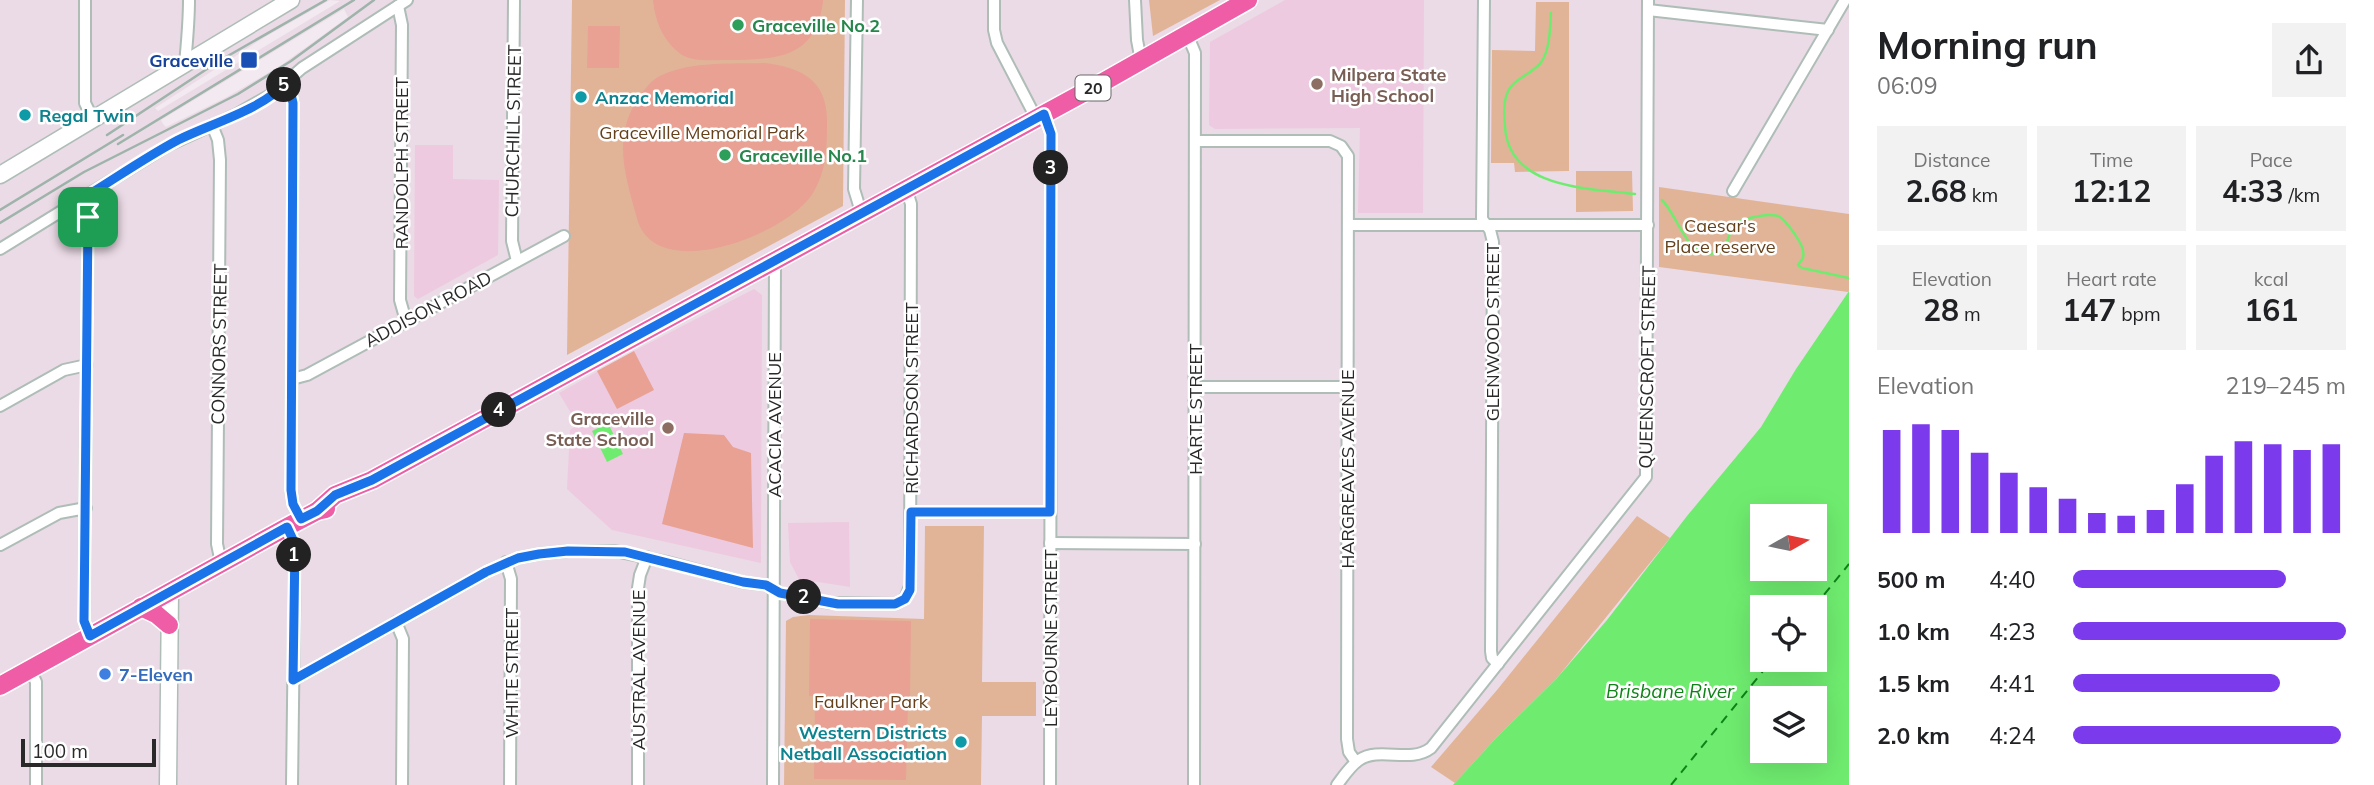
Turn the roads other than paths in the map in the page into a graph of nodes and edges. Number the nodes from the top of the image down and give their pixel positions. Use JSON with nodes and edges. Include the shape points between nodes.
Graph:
{"nodes":[{"id":1,"x":85,"y":0,"type":"edge"},
{"id":2,"x":189,"y":0,"type":"edge"},
{"id":3,"x":291,"y":0,"type":"edge"},
{"id":4,"x":514,"y":0,"type":"edge"},
{"id":5,"x":857,"y":0,"type":"edge"},
{"id":6,"x":994,"y":0,"type":"edge"},
{"id":7,"x":1135,"y":0,"type":"edge"},
{"id":8,"x":1248,"y":0,"type":"edge"},
{"id":9,"x":1484,"y":0,"type":"edge"},
{"id":10,"x":1845,"y":0,"type":"edge"},
{"id":11,"x":403,"y":3,"type":"edge"},
{"id":12,"x":1648,"y":5,"type":"edge"},
{"id":13,"x":1828,"y":30,"type":"junction"},
{"id":14,"x":189,"y":32,"type":"junction"},
{"id":15,"x":1187,"y":34,"type":"junction"},
{"id":16,"x":205,"y":52,"type":"junction"},
{"id":17,"x":1142,"y":61,"type":"junction"},
{"id":18,"x":185,"y":64,"type":"junction"},
{"id":19,"x":288,"y":81,"type":"junction"},
{"id":20,"x":1040,"y":116,"type":"junction"},
{"id":21,"x":93,"y":119,"type":"junction"},
{"id":22,"x":212,"y":125,"type":"junction"},
{"id":23,"x":1195,"y":141,"type":"junction"},
{"id":24,"x":0,"y":174,"type":"edge"},
{"id":25,"x":906,"y":188,"type":"junction"},
{"id":26,"x":1733,"y":191,"type":"dead end"},
{"id":27,"x":85,"y":197,"type":"junction"},
{"id":28,"x":861,"y":212,"type":"junction"},
{"id":29,"x":1348,"y":225,"type":"junction"},
{"id":30,"x":1487,"y":225,"type":"junction"},
{"id":31,"x":1648,"y":225,"type":"junction"},
{"id":32,"x":564,"y":236,"type":"dead end"},
{"id":33,"x":0,"y":249,"type":"edge"},
{"id":34,"x":517,"y":261,"type":"junction"},
{"id":35,"x":775,"y":261,"type":"junction"},
{"id":36,"x":406,"y":321,"type":"junction"},
{"id":37,"x":87,"y":365,"type":"junction"},
{"id":38,"x":292,"y":379,"type":"junction"},
{"id":39,"x":1195,"y":387,"type":"junction"},
{"id":40,"x":1347,"y":387,"type":"junction"},
{"id":41,"x":0,"y":406,"type":"edge"},
{"id":42,"x":86,"y":508,"type":"junction"},
{"id":43,"x":911,"y":512,"type":"junction"},
{"id":44,"x":1050,"y":512,"type":"junction"},
{"id":45,"x":302,"y":519,"type":"junction"},
{"id":46,"x":1050,"y":542,"type":"junction"},
{"id":47,"x":1195,"y":544,"type":"junction"},
{"id":48,"x":0,"y":545,"type":"edge"},
{"id":49,"x":647,"y":557,"type":"junction"},
{"id":50,"x":506,"y":562,"type":"junction"},
{"id":51,"x":221,"y":563,"type":"junction"},
{"id":52,"x":773,"y":589,"type":"junction"},
{"id":53,"x":170,"y":592,"type":"junction"},
{"id":54,"x":141,"y":607,"type":"junction"},
{"id":55,"x":396,"y":622,"type":"junction"},
{"id":56,"x":169,"y":625,"type":"junction"},
{"id":57,"x":90,"y":636,"type":"junction"},
{"id":58,"x":1498,"y":664,"type":"junction"},
{"id":59,"x":30,"y":669,"type":"junction"},
{"id":60,"x":293,"y":680,"type":"junction"},
{"id":61,"x":0,"y":686,"type":"edge"},
{"id":62,"x":1356,"y":762,"type":"junction"},
{"id":63,"x":36,"y":785,"type":"edge"},
{"id":64,"x":168,"y":785,"type":"edge"},
{"id":65,"x":292,"y":785,"type":"edge"},
{"id":66,"x":401,"y":785,"type":"edge"},
{"id":67,"x":510,"y":785,"type":"edge"},
{"id":68,"x":638,"y":785,"type":"edge"},
{"id":69,"x":773,"y":785,"type":"edge"},
{"id":70,"x":1050,"y":785,"type":"edge"},
{"id":71,"x":1194,"y":785,"type":"edge"},
{"id":72,"x":1336,"y":785,"type":"edge"}],
"edges":[{"from":1,"to":21,"type":"street","via":[[85,98]]},
{"from":2,"to":14,"type":"street"},
{"from":3,"to":16,"type":"main road"},
{"from":4,"to":34,"type":"street","name":"CHURCHILL STREET","via":[[512,241]]},
{"from":5,"to":28,"type":"street","via":[[854,189]]},
{"from":6,"to":20,"type":"street","name":"LEYBOURNE STREET","via":[[997,43]]},
{"from":7,"to":17,"type":"street"},
{"from":8,"to":15,"type":"main road","number":"20"},
{"from":9,"to":30,"type":"street","name":"GLENWOOD STREET","via":[[1482,219]]},
{"from":10,"to":13,"type":"street"},
{"from":11,"to":19,"type":"street"},
{"from":11,"to":36,"type":"street","name":"RANDOLPH STREET","via":[[400,300]]},
{"from":12,"to":13,"type":"street"},
{"from":12,"to":31,"type":"street","name":"QUEENSCROFT STREET"},
{"from":13,"to":26,"type":"street"},
{"from":14,"to":16,"type":"street"},
{"from":14,"to":18,"type":"street"},
{"from":15,"to":17,"type":"main road","number":"20"},
{"from":15,"to":23,"type":"street","name":"HARTE STREET","via":[[1195,53]]},
{"from":16,"to":18,"type":"main road"},
{"from":17,"to":20,"type":"main road","number":"20"},
{"from":18,"to":21,"type":"main road"},
{"from":19,"to":22,"type":"street","via":[[256,104]]},
{"from":19,"to":38,"type":"street","via":[[293,103]]},
{"from":20,"to":25,"type":"main road","number":"20"},
{"from":20,"to":44,"type":"street","name":"LEYBOURNE STREET","via":[[1051,134]]},
{"from":21,"to":24,"type":"main road"},
{"from":22,"to":27,"type":"street","via":[[167,146]]},
{"from":22,"to":51,"type":"street","name":"CONNORS STREET","via":[[220,160],[217,544]]},
{"from":23,"to":29,"type":"street","name":"HARGREAVES AVENUE","via":[[1325,141],[1341,146],[1348,161]]},
{"from":23,"to":39,"type":"street","name":"HARTE STREET"},
{"from":25,"to":28,"type":"main road","number":"20"},
{"from":25,"to":43,"type":"street","name":"RICHARDSON STREET","via":[[911,204]]},
{"from":27,"to":33,"type":"street"},
{"from":27,"to":37,"type":"street"},
{"from":28,"to":35,"type":"main road","number":"20"},
{"from":29,"to":30,"type":"street"},
{"from":29,"to":40,"type":"street","name":"HARGREAVES AVENUE"},
{"from":30,"to":31,"type":"street"},
{"from":30,"to":58,"type":"street","name":"GLENWOOD STREET","via":[[1493,242],[1492,658]]},
{"from":31,"to":58,"type":"street","name":"QUEENSCROFT STREET","via":[[1646,477]]},
{"from":32,"to":34,"type":"street","name":"ADDISON ROAD"},
{"from":34,"to":36,"type":"street","name":"ADDISON ROAD"},
{"from":35,"to":45,"type":"main road","number":"20","via":[[360,487],[332,508]]},
{"from":35,"to":52,"type":"street","name":"ACACIA AVENUE"},
{"from":36,"to":38,"type":"street","name":"ADDISON ROAD"},
{"from":37,"to":41,"type":"street","via":[[64,370]]},
{"from":37,"to":42,"type":"street"},
{"from":38,"to":45,"type":"street","via":[[292,495]]},
{"from":39,"to":40,"type":"street"},
{"from":39,"to":47,"type":"street","name":"HARTE STREET"},
{"from":40,"to":62,"type":"street","name":"HARGREAVES AVENUE","via":[[1347,738]]},
{"from":42,"to":48,"type":"street","via":[[59,513]]},
{"from":42,"to":57,"type":"street","via":[[84,621]]},
{"from":43,"to":44,"type":"street"},
{"from":43,"to":52,"type":"street","name":"RICHARDSON STREET","via":[[910,586],[902,601],[838,604]]},
{"from":44,"to":46,"type":"street","name":"LEYBOURNE STREET"},
{"from":45,"to":51,"type":"main road","number":"20"},
{"from":45,"to":60,"type":"street","via":[[295,544]]},
{"from":46,"to":47,"type":"street"},
{"from":46,"to":70,"type":"street","name":"LEYBOURNE STREET"},
{"from":47,"to":71,"type":"street","name":"HARTE STREET"},
{"from":49,"to":50,"type":"street","via":[[615,551],[568,551]]},
{"from":49,"to":52,"type":"street"},
{"from":49,"to":68,"type":"street","name":"AUSTRAL AVENUE","via":[[638,588]]},
{"from":50,"to":55,"type":"street"},
{"from":50,"to":67,"type":"street","name":"WHITE STREET","via":[[511,579]]},
{"from":51,"to":53,"type":"main road","number":"20"},
{"from":52,"to":69,"type":"street","name":"ACACIA AVENUE"},
{"from":53,"to":54,"type":"main road","number":"20"},
{"from":53,"to":56,"type":"main road"},
{"from":54,"to":56,"type":"main road"},
{"from":54,"to":57,"type":"main road","number":"20"},
{"from":55,"to":60,"type":"street"},
{"from":55,"to":66,"type":"street","via":[[402,639]]},
{"from":56,"to":64,"type":"main road"},
{"from":57,"to":59,"type":"main road","number":"20"},
{"from":58,"to":62,"type":"street","name":"QUEENSCROFT STREET","via":[[1426,751],[1371,756]]},
{"from":59,"to":61,"type":"main road","number":"20"},
{"from":59,"to":63,"type":"street","via":[[36,682]]},
{"from":60,"to":65,"type":"street"},
{"from":62,"to":72,"type":"street"}]}
